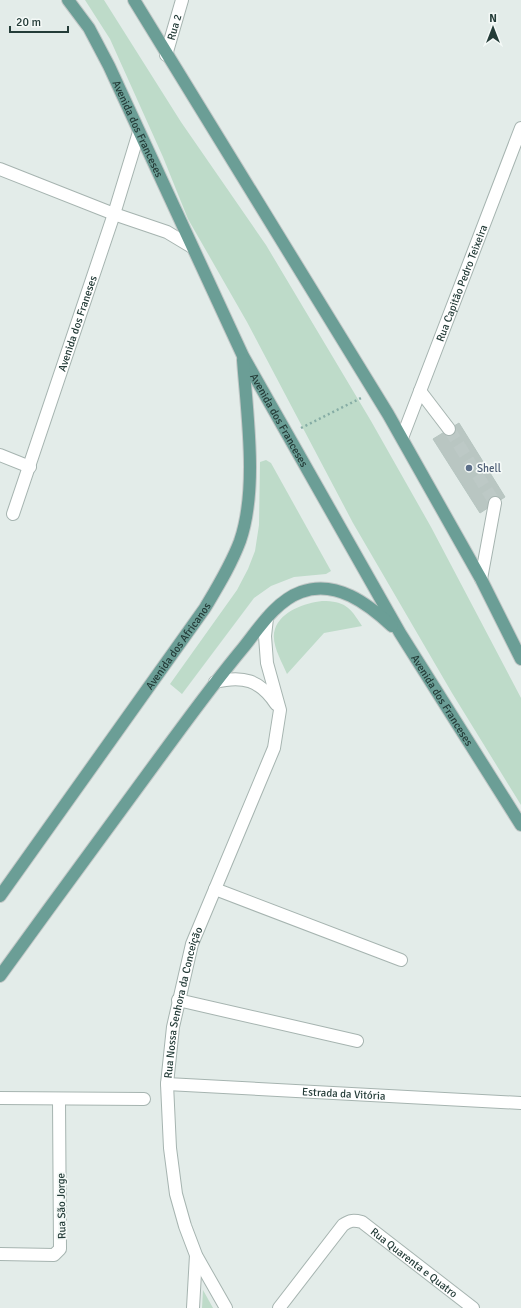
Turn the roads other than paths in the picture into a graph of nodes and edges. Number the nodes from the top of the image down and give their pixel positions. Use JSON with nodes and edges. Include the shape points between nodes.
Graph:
{"nodes":[{"id":1,"x":58,"y":0,"type":"edge"},
{"id":2,"x":68,"y":0,"type":"edge"},
{"id":3,"x":134,"y":0,"type":"edge"},
{"id":4,"x":182,"y":0,"type":"edge"},
{"id":5,"x":89,"y":28,"type":"junction"},
{"id":6,"x":166,"y":55,"type":"junction"},
{"id":7,"x":521,"y":128,"type":"edge"},
{"id":8,"x":139,"y":132,"type":"junction"},
{"id":9,"x":0,"y":169,"type":"edge"},
{"id":10,"x":114,"y":214,"type":"junction"},
{"id":11,"x":192,"y":247,"type":"junction"},
{"id":12,"x":243,"y":356,"type":"junction"},
{"id":13,"x":420,"y":391,"type":"junction"},
{"id":14,"x":449,"y":429,"type":"tunnel mouth"},
{"id":15,"x":402,"y":438,"type":"junction"},
{"id":16,"x":0,"y":455,"type":"edge"},
{"id":17,"x":30,"y":467,"type":"junction"},
{"id":18,"x":495,"y":503,"type":"tunnel mouth"},
{"id":19,"x":13,"y":514,"type":"dead end"},
{"id":20,"x":481,"y":579,"type":"junction"},
{"id":21,"x":267,"y":618,"type":"junction"},
{"id":22,"x":400,"y":633,"type":"junction"},
{"id":23,"x":521,"y":659,"type":"edge"},
{"id":24,"x":215,"y":682,"type":"junction"},
{"id":25,"x":280,"y":710,"type":"junction"},
{"id":26,"x":521,"y":825,"type":"edge"},
{"id":27,"x":215,"y":889,"type":"junction"},
{"id":28,"x":0,"y":896,"type":"edge"},
{"id":29,"x":401,"y":960,"type":"dead end"},
{"id":30,"x":0,"y":976,"type":"edge"},
{"id":31,"x":178,"y":1000,"type":"junction"},
{"id":32,"x":356,"y":1041,"type":"dead end"},
{"id":33,"x":167,"y":1084,"type":"junction"},
{"id":34,"x":0,"y":1098,"type":"edge"},
{"id":35,"x":144,"y":1099,"type":"dead end"},
{"id":36,"x":59,"y":1100,"type":"junction"},
{"id":37,"x":521,"y":1103,"type":"edge"},
{"id":38,"x":0,"y":1254,"type":"edge"},
{"id":39,"x":196,"y":1256,"type":"junction"},
{"id":40,"x":459,"y":1304,"type":"edge"},
{"id":41,"x":193,"y":1308,"type":"edge"},
{"id":42,"x":226,"y":1308,"type":"edge"},
{"id":43,"x":280,"y":1308,"type":"edge"},
{"id":44,"x":473,"y":1308,"type":"edge"}],
"edges":[{"from":1,"to":5,"type":"main road"},
{"from":2,"to":5,"type":"main road","name":"Avenida dos Franceses"},
{"from":3,"to":6,"type":"main road"},
{"from":4,"to":6,"type":"street","name":"Rua 2"},
{"from":5,"to":8,"type":"main road","name":"Avenida dos Franceses"},
{"from":6,"to":15,"type":"main road"},
{"from":7,"to":13,"type":"street","name":"Rua Capitão Pedro Teixeira"},
{"from":8,"to":10,"type":"street","name":"Avenida dos Franeses"},
{"from":8,"to":11,"type":"main road","name":"Avenida dos Franceses"},
{"from":9,"to":10,"type":"street"},
{"from":10,"to":11,"type":"street","via":[[167,232]]},
{"from":10,"to":17,"type":"street","name":"Avenida dos Franeses"},
{"from":11,"to":12,"type":"main road","name":"Avenida dos Franceses"},
{"from":12,"to":22,"type":"main road","name":"Avenida dos Franceses"},
{"from":12,"to":28,"type":"main road","name":"Avenida dos Africanos","via":[[250,474],[240,540],[226,572],[205,608]]},
{"from":13,"to":14,"type":"street"},
{"from":13,"to":15,"type":"street","name":"Rua Capitão Pedro Teixeira"},
{"from":15,"to":20,"type":"main road"},
{"from":16,"to":17,"type":"street"},
{"from":17,"to":19,"type":"street","name":"Avenida dos Franeses"},
{"from":18,"to":20,"type":"street"},
{"from":20,"to":23,"type":"main road"},
{"from":21,"to":22,"type":"main road","via":[[292,595],[312,589],[331,589],[362,601]]},
{"from":21,"to":24,"type":"main road"},
{"from":21,"to":25,"type":"street","name":"Rua Nossa Senhora da Conceição","via":[[267,663]]},
{"from":22,"to":26,"type":"main road","name":"Avenida dos Franceses"},
{"from":24,"to":25,"type":"street","via":[[233,678],[255,683],[267,692]]},
{"from":24,"to":30,"type":"main road"},
{"from":25,"to":27,"type":"street","name":"Rua Nossa Senhora da Conceição","via":[[274,748]]},
{"from":27,"to":29,"type":"street"},
{"from":27,"to":31,"type":"street","name":"Rua Nossa Senhora da Conceição","via":[[192,944]]},
{"from":31,"to":32,"type":"street"},
{"from":31,"to":33,"type":"street","name":"Rua Nossa Senhora da Conceição"},
{"from":33,"to":37,"type":"street","name":"Estrada da Vitória"},
{"from":33,"to":39,"type":"street","name":"Rua Nossa Senhora da Conceição","via":[[170,1148],[176,1194]]},
{"from":34,"to":36,"type":"street"},
{"from":35,"to":36,"type":"street"},
{"from":36,"to":38,"type":"street","name":"Rua São Jorge","via":[[60,1249],[54,1255]]},
{"from":39,"to":41,"type":"street","name":"Rua Nossa Senhora da Conceição"},
{"from":39,"to":42,"type":"street"},
{"from":40,"to":43,"type":"street","name":"Rua Quarenta e Quatro","via":[[362,1222],[355,1220],[343,1225]]},
{"from":40,"to":44,"type":"street","name":"Rua Quarenta e Quatro"}]}
